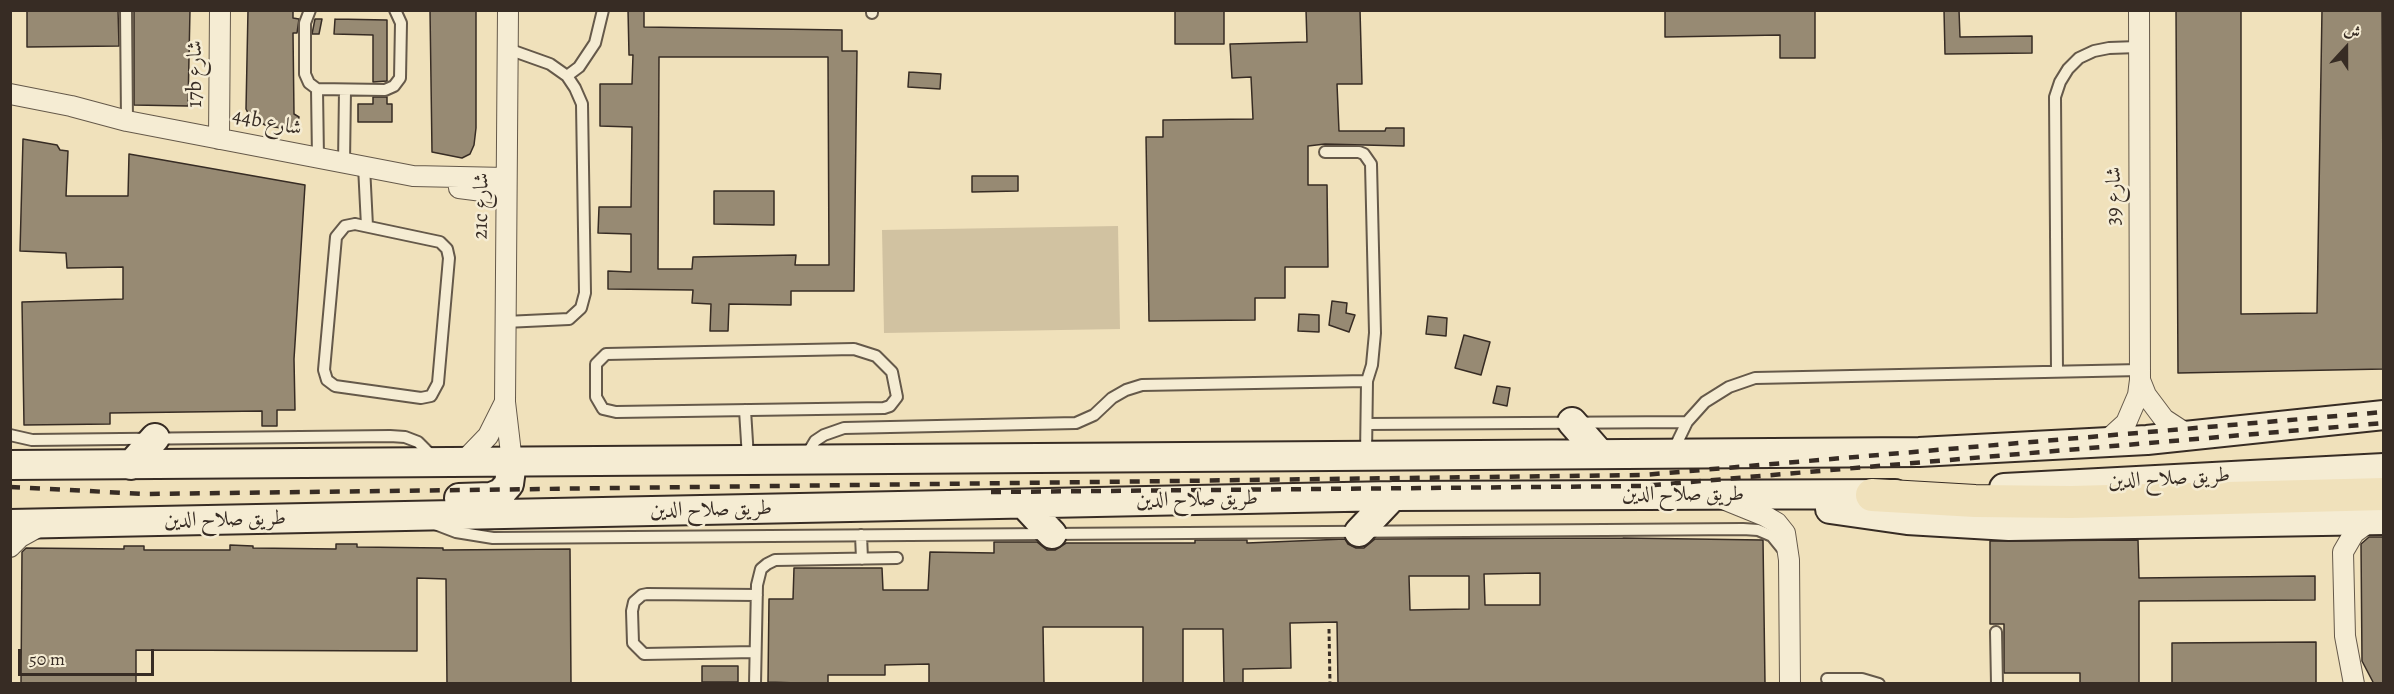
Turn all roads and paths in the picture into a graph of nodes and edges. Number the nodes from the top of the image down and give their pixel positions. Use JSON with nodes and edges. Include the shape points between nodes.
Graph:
{"nodes":[{"id":1,"x":126,"y":10,"type":"edge"},
{"id":2,"x":220,"y":10,"type":"edge"},
{"id":3,"x":310,"y":10,"type":"edge"},
{"id":4,"x":395,"y":10,"type":"edge"},
{"id":5,"x":508,"y":10,"type":"edge"},
{"id":6,"x":603,"y":10,"type":"edge"},
{"id":7,"x":2139,"y":10,"type":"edge"},
{"id":8,"x":2138,"y":47,"type":"junction"},
{"id":9,"x":508,"y":48,"type":"junction"},
{"id":10,"x":567,"y":76,"type":"junction"},
{"id":11,"x":317,"y":89,"type":"junction"},
{"id":12,"x":345,"y":90,"type":"junction"},
{"id":13,"x":10,"y":94,"type":"edge"},
{"id":14,"x":10,"y":103,"type":"edge"},
{"id":15,"x":120,"y":120,"type":"junction"},
{"id":16,"x":219,"y":139,"type":"junction"},
{"id":17,"x":1325,"y":152,"type":"dead end"},
{"id":18,"x":318,"y":158,"type":"junction"},
{"id":19,"x":344,"y":163,"type":"junction"},
{"id":20,"x":364,"y":166,"type":"junction"},
{"id":21,"x":506,"y":186,"type":"junction"},
{"id":22,"x":367,"y":226,"type":"junction"},
{"id":23,"x":505,"y":322,"type":"junction"},
{"id":24,"x":2056,"y":371,"type":"junction"},
{"id":25,"x":2140,"y":375,"type":"junction"},
{"id":26,"x":1367,"y":381,"type":"junction"},
{"id":27,"x":505,"y":402,"type":"junction"},
{"id":28,"x":745,"y":410,"type":"junction"},
{"id":29,"x":2384,"y":415,"type":"edge"},
{"id":30,"x":1572,"y":422,"type":"junction"},
{"id":31,"x":1687,"y":422,"type":"junction"},
{"id":32,"x":1366,"y":424,"type":"junction"},
{"id":33,"x":10,"y":435,"type":"edge"},
{"id":34,"x":2190,"y":436,"type":"junction"},
{"id":35,"x":155,"y":438,"type":"junction"},
{"id":36,"x":2104,"y":443,"type":"junction"},
{"id":37,"x":1672,"y":453,"type":"junction"},
{"id":38,"x":1600,"y":454,"type":"junction"},
{"id":39,"x":1366,"y":455,"type":"junction"},
{"id":40,"x":804,"y":460,"type":"junction"},
{"id":41,"x":748,"y":461,"type":"junction"},
{"id":42,"x":512,"y":462,"type":"junction"},
{"id":43,"x":449,"y":463,"type":"junction"},
{"id":44,"x":131,"y":465,"type":"junction"},
{"id":45,"x":23,"y":466,"type":"edge"},
{"id":46,"x":2384,"y":468,"type":"edge"},
{"id":47,"x":10,"y":480,"type":"edge"},
{"id":48,"x":1712,"y":495,"type":"junction"},
{"id":49,"x":1757,"y":495,"type":"junction"},
{"id":50,"x":1872,"y":495,"type":"junction"},
{"id":51,"x":1393,"y":496,"type":"junction"},
{"id":52,"x":1024,"y":504,"type":"junction"},
{"id":53,"x":2380,"y":511,"type":"edge"},
{"id":54,"x":422,"y":516,"type":"junction"},
{"id":55,"x":170,"y":521,"type":"junction"},
{"id":56,"x":2307,"y":522,"type":"junction"},
{"id":57,"x":47,"y":523,"type":"junction"},
{"id":58,"x":10,"y":524,"type":"edge"},
{"id":59,"x":1359,"y":532,"type":"junction"},
{"id":60,"x":1052,"y":534,"type":"junction"},
{"id":61,"x":861,"y":535,"type":"junction"},
{"id":62,"x":10,"y":547,"type":"edge"},
{"id":63,"x":2343,"y":552,"type":"junction"},
{"id":64,"x":897,"y":558,"type":"dead end"},
{"id":65,"x":862,"y":559,"type":"junction"},
{"id":66,"x":1789,"y":560,"type":"junction"},
{"id":67,"x":757,"y":595,"type":"junction"},
{"id":68,"x":1329,"y":629,"type":"dead end"},
{"id":69,"x":1996,"y":632,"type":"dead end"},
{"id":70,"x":755,"y":652,"type":"junction"},
{"id":71,"x":1827,"y":679,"type":"dead end"},
{"id":72,"x":755,"y":684,"type":"edge"},
{"id":73,"x":1330,"y":684,"type":"edge"},
{"id":74,"x":1790,"y":684,"type":"edge"},
{"id":75,"x":1878,"y":684,"type":"edge"},
{"id":76,"x":1997,"y":684,"type":"edge"},
{"id":77,"x":2354,"y":684,"type":"edge"}],
"edges":[{"from":1,"to":15,"type":"lane"},
{"from":2,"to":16,"type":"street","name":"17b شارع"},
{"from":3,"to":11,"type":"lane","via":[[305,22],[305,74],[309,84]]},
{"from":4,"to":12,"type":"lane","via":[[401,23],[398,83],[385,90]]},
{"from":5,"to":9,"type":"street","name":"21c شارع"},
{"from":6,"to":10,"type":"lane","via":[[595,43],[579,67]]},
{"from":7,"to":8,"type":"street","name":"شارع 39"},
{"from":8,"to":24,"type":"lane","via":[[2109,48],[2079,58],[2068,69],[2055,97]]},
{"from":8,"to":25,"type":"street","name":"شارع 39"},
{"from":9,"to":10,"type":"lane","via":[[550,64]]},
{"from":9,"to":21,"type":"street","name":"21c شارع"},
{"from":10,"to":23,"type":"lane","via":[[582,104],[584,122],[585,301],[569,319]]},
{"from":11,"to":12,"type":"lane"},
{"from":11,"to":18,"type":"lane"},
{"from":12,"to":19,"type":"lane"},
{"from":13,"to":15,"type":"street","name":"44b شارع"},
{"from":14,"to":15,"type":"street","name":"44b شارع"},
{"from":15,"to":16,"type":"street","name":"44b شارع"},
{"from":16,"to":18,"type":"street","name":"44b شارع"},
{"from":17,"to":26,"type":"lane","via":[[1359,152],[1371,164],[1375,341]]},
{"from":18,"to":19,"type":"street","name":"44b شارع"},
{"from":19,"to":20,"type":"street","name":"44b شارع"},
{"from":20,"to":21,"type":"street","name":"44b شارع","via":[[413,176]]},
{"from":20,"to":22,"type":"lane"},
{"from":21,"to":23,"type":"street","name":"21c شارع"},
{"from":22,"to":22,"type":"lane","via":[[345,226],[336,237],[325,375],[335,386],[426,398],[435,393],[438,383],[448,254],[440,242]]},
{"from":23,"to":27,"type":"street","name":"21c شارع"},
{"from":24,"to":25,"type":"lane"},
{"from":24,"to":31,"type":"lane","via":[[1755,378],[1729,387],[1705,402]]},
{"from":25,"to":34,"type":"street","name":"شارع 39","via":[[2146,395],[2164,419]]},
{"from":25,"to":36,"type":"street","name":"شارع 39","via":[[2138,395],[2126,423]]},
{"from":26,"to":32,"type":"lane"},
{"from":26,"to":40,"type":"lane","via":[[1142,385],[1119,394],[1094,415],[1076,423],[844,428],[815,441]]},
{"from":27,"to":42,"type":"street","name":"21c شارع"},
{"from":27,"to":43,"type":"street","name":"21c شارع","via":[[488,436]]},
{"from":28,"to":28,"type":"lane","via":[[884,408],[895,402],[897,391],[885,363],[854,350],[606,354],[596,364],[596,397],[609,412]]},
{"from":28,"to":41,"type":"lane"},
{"from":29,"to":34,"type":"main road","name":"طريق صلاح الدين"},
{"from":30,"to":31,"type":"lane"},
{"from":30,"to":32,"type":"lane"},
{"from":30,"to":38,"type":"main road"},
{"from":31,"to":37,"type":"lane"},
{"from":32,"to":39,"type":"lane"},
{"from":33,"to":35,"type":"lane","via":[[32,440]]},
{"from":34,"to":36,"type":"main road","name":"طريق صلاح الدين"},
{"from":35,"to":43,"type":"lane","via":[[405,437]]},
{"from":35,"to":44,"type":"main road"},
{"from":36,"to":37,"type":"main road","name":"طريق صلاح الدين","via":[[1919,452]]},
{"from":37,"to":38,"type":"main road","name":"طريق صلاح الدين"},
{"from":38,"to":39,"type":"main road","name":"طريق صلاح الدين"},
{"from":39,"to":40,"type":"main road","name":"طريق صلاح الدين"},
{"from":40,"to":41,"type":"main road","name":"طريق صلاح الدين"},
{"from":41,"to":42,"type":"main road","name":"طريق صلاح الدين"},
{"from":42,"to":43,"type":"main road","name":"طريق صلاح الدين"},
{"from":42,"to":55,"type":"main road","via":[[509,484],[491,497],[225,501],[187,511]]},
{"from":43,"to":44,"type":"main road","name":"طريق صلاح الدين"},
{"from":44,"to":45,"type":"main road","name":"طريق صلاح الدين"},
{"from":45,"to":47,"type":"main road"},
{"from":46,"to":50,"type":"main road","name":"طريق صلاح الدين"},
{"from":48,"to":49,"type":"main road","name":"طريق صلاح الدين"},
{"from":48,"to":51,"type":"main road","name":"طريق صلاح الدين"},
{"from":48,"to":66,"type":"street","via":[[1777,523],[1785,533]]},
{"from":49,"to":50,"type":"main road","name":"طريق صلاح الدين"},
{"from":49,"to":56,"type":"main road","via":[[1857,513],[1958,524]]},
{"from":50,"to":53,"type":"main road"},
{"from":51,"to":52,"type":"main road","name":"طريق صلاح الدين"},
{"from":51,"to":59,"type":"main road"},
{"from":52,"to":54,"type":"main road","name":"طريق صلاح الدين"},
{"from":52,"to":60,"type":"main road"},
{"from":53,"to":56,"type":"main road"},
{"from":53,"to":63,"type":"street","via":[[2354,533]]},
{"from":54,"to":55,"type":"main road","name":"طريق صلاح الدين"},
{"from":54,"to":61,"type":"lane","via":[[456,532],[493,538]]},
{"from":55,"to":57,"type":"main road","name":"طريق صلاح الدين"},
{"from":56,"to":63,"type":"street","via":[[2331,537]]},
{"from":57,"to":58,"type":"main road","name":"طريق صلاح الدين"},
{"from":57,"to":62,"type":"street","via":[[32,528]]},
{"from":59,"to":60,"type":"lane"},
{"from":59,"to":66,"type":"lane","via":[[1743,529],[1773,536]]},
{"from":60,"to":61,"type":"lane"},
{"from":61,"to":65,"type":"lane"},
{"from":63,"to":77,"type":"street","via":[[2345,636]]},
{"from":64,"to":65,"type":"lane"},
{"from":65,"to":67,"type":"lane","via":[[775,560],[761,569]]},
{"from":66,"to":74,"type":"street"},
{"from":67,"to":70,"type":"lane"},
{"from":67,"to":70,"type":"lane","via":[[647,594],[638,598],[633,607],[633,643],[644,654]]},
{"from":68,"to":73,"type":"path"},
{"from":69,"to":76,"type":"lane"},
{"from":70,"to":72,"type":"lane"},
{"from":71,"to":75,"type":"lane","via":[[1862,679]]}]}
